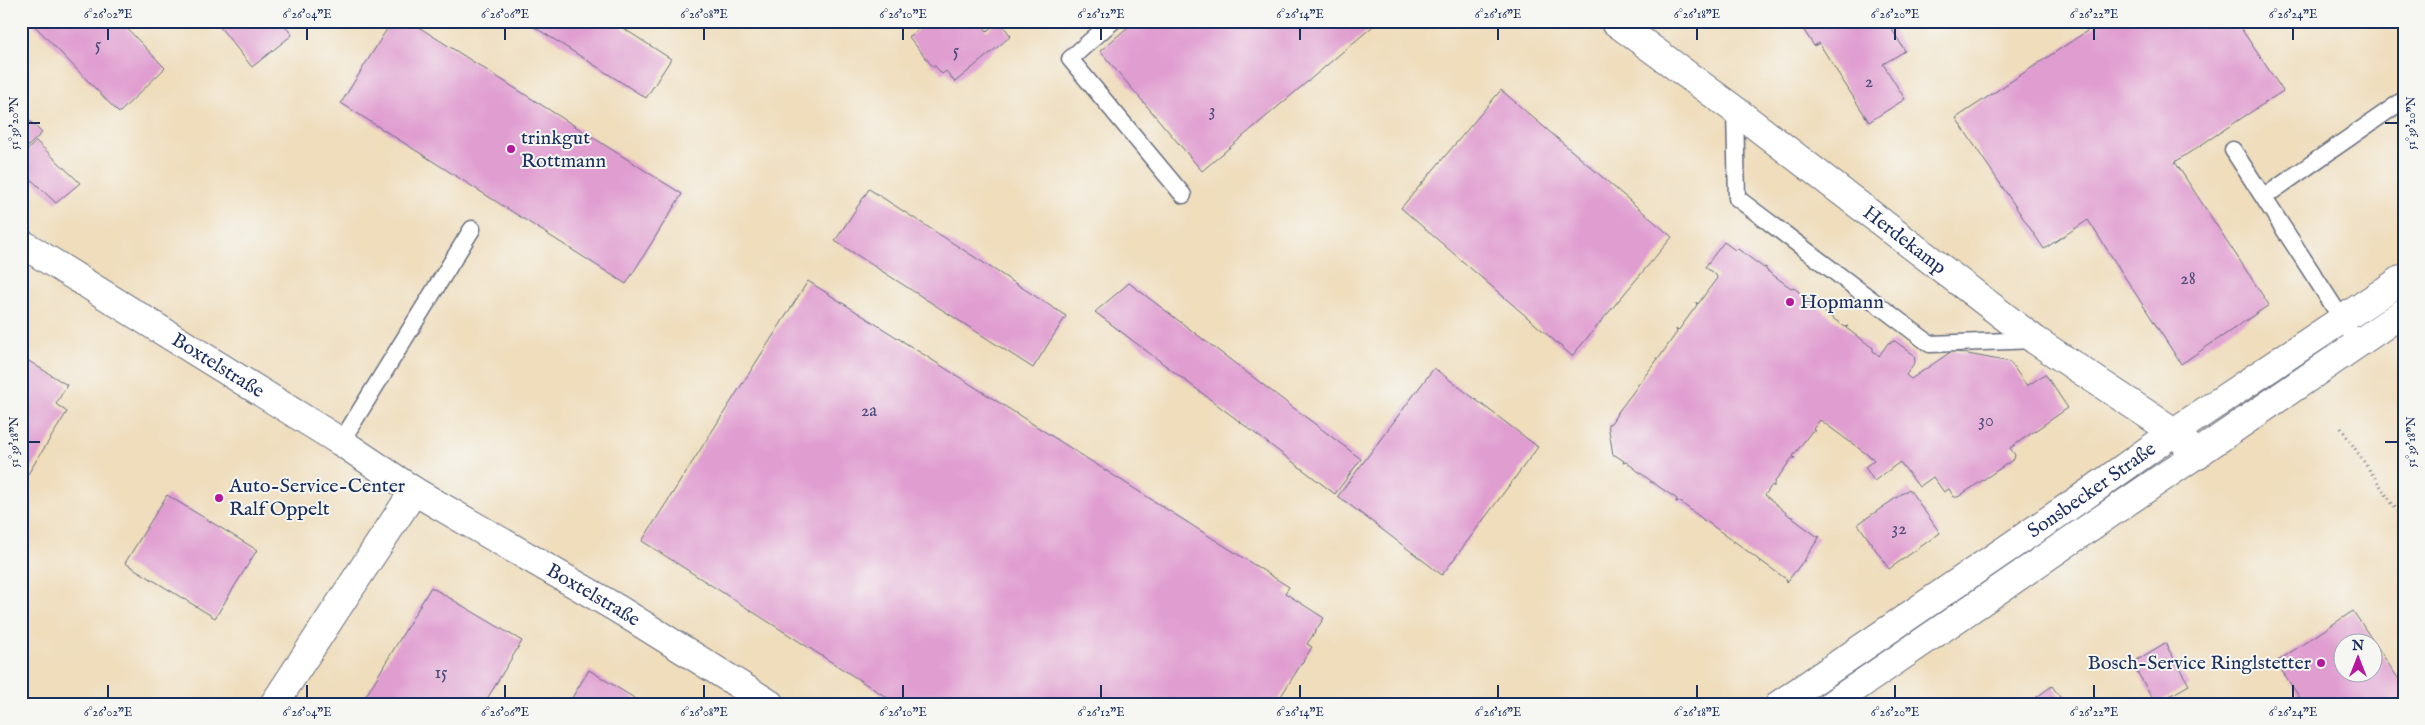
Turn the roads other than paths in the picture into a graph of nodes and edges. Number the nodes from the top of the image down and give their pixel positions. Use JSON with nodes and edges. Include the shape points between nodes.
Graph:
{"nodes":[{"id":1,"x":1113,"y":21,"type":"edge"},
{"id":2,"x":1614,"y":21,"type":"edge"},
{"id":3,"x":2402,"y":101,"type":"dead end"},
{"id":4,"x":1735,"y":110,"type":"junction"},
{"id":5,"x":2233,"y":150,"type":"dead end"},
{"id":6,"x":1183,"y":195,"type":"dead end"},
{"id":7,"x":2264,"y":197,"type":"junction"},
{"id":8,"x":472,"y":229,"type":"dead end"},
{"id":9,"x":21,"y":243,"type":"edge"},
{"id":10,"x":2404,"y":278,"type":"edge"},
{"id":11,"x":2404,"y":312,"type":"edge"},
{"id":12,"x":2341,"y":320,"type":"junction"},
{"id":13,"x":2035,"y":340,"type":"junction"},
{"id":14,"x":2358,"y":344,"type":"junction"},
{"id":15,"x":2174,"y":432,"type":"junction"},
{"id":16,"x":340,"y":442,"type":"junction"},
{"id":17,"x":2198,"y":455,"type":"junction"},
{"id":18,"x":414,"y":491,"type":"junction"},
{"id":19,"x":274,"y":704,"type":"edge"},
{"id":20,"x":770,"y":704,"type":"edge"},
{"id":21,"x":1780,"y":704,"type":"edge"},
{"id":22,"x":1832,"y":704,"type":"edge"}],
"edges":[{"from":1,"to":6,"type":"lane","via":[[1070,59]]},
{"from":2,"to":4,"type":"street","name":"Herdekamp"},
{"from":3,"to":7,"type":"lane"},
{"from":4,"to":13,"type":"street","name":"Herdekamp"},
{"from":4,"to":13,"type":"lane","via":[[1737,198],[1930,344]]},
{"from":5,"to":7,"type":"lane"},
{"from":7,"to":12,"type":"lane"},
{"from":8,"to":16,"type":"lane"},
{"from":9,"to":16,"type":"street","name":"Boxtelstraße"},
{"from":10,"to":12,"type":"street","name":"Sonsbecker Straße"},
{"from":11,"to":14,"type":"street","name":"Sonsbecker Straße"},
{"from":12,"to":14,"type":"lane"},
{"from":12,"to":15,"type":"street","name":"Sonsbecker Straße"},
{"from":13,"to":15,"type":"street","name":"Herdekamp"},
{"from":14,"to":17,"type":"street","name":"Sonsbecker Straße"},
{"from":15,"to":17,"type":"street","name":"Herdekamp"},
{"from":15,"to":21,"type":"street","name":"Sonsbecker Straße"},
{"from":16,"to":18,"type":"street","name":"Boxtelstraße"},
{"from":17,"to":22,"type":"street","name":"Sonsbecker Straße"},
{"from":18,"to":19,"type":"street"},
{"from":18,"to":20,"type":"street","name":"Boxtelstraße","via":[[618,609]]}]}
